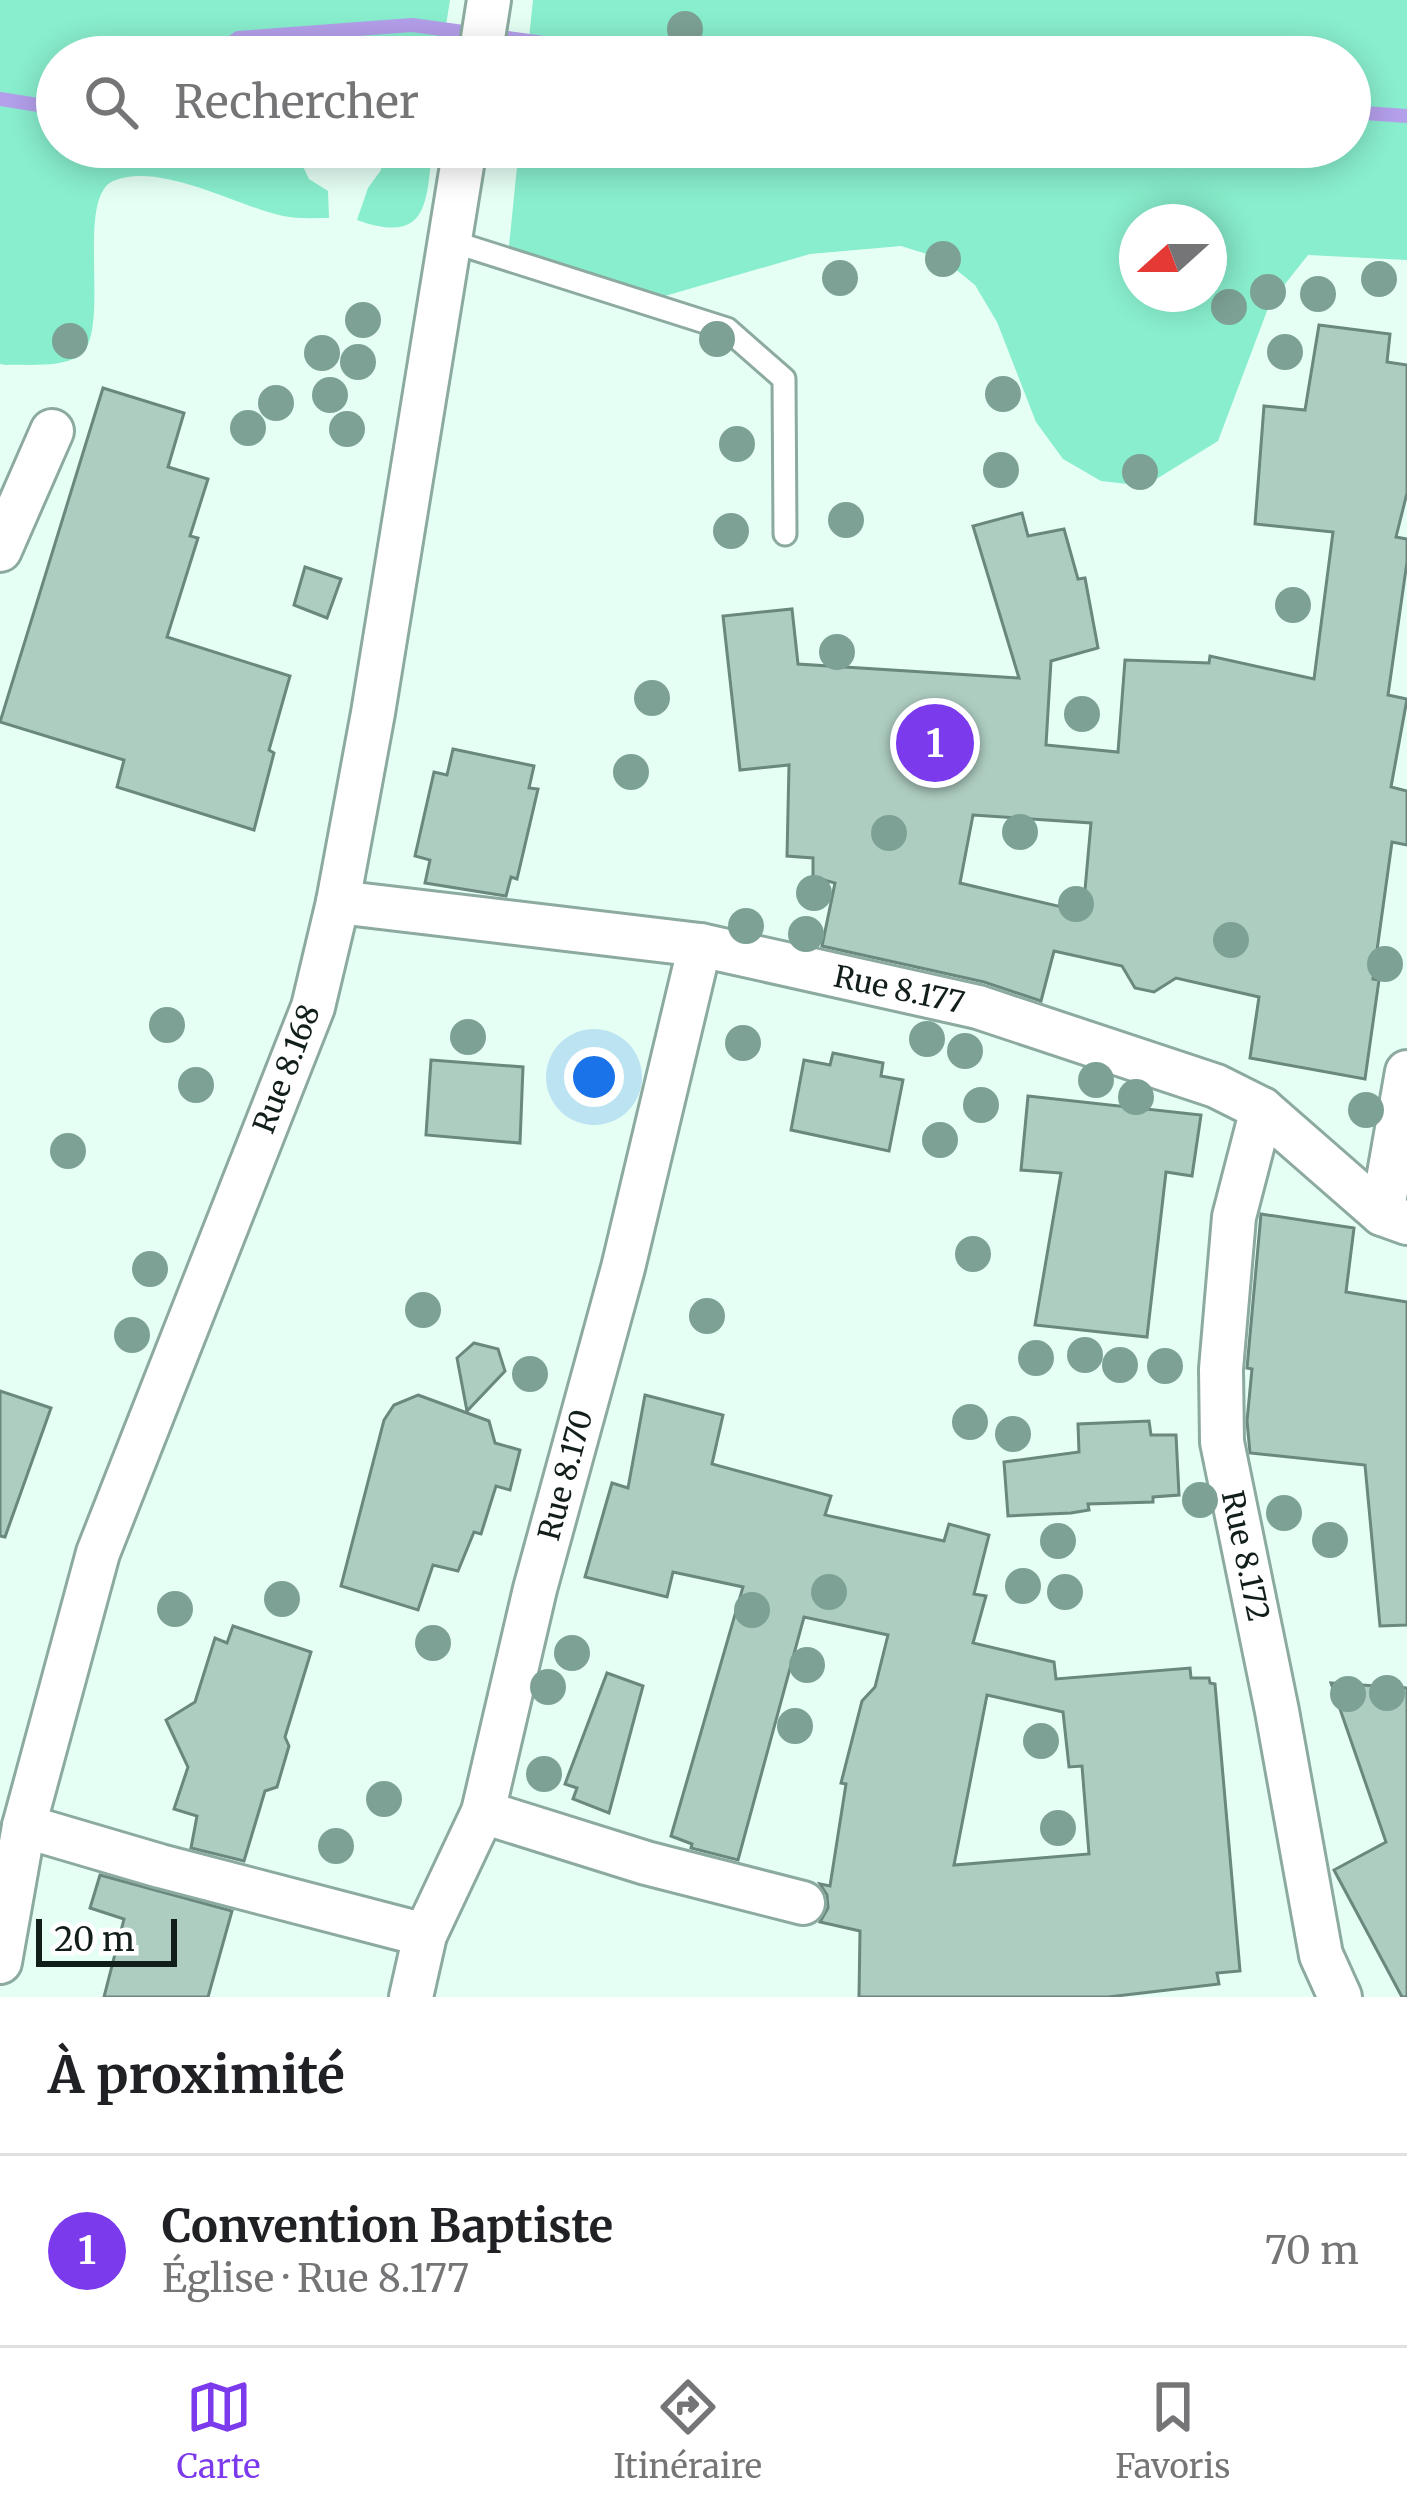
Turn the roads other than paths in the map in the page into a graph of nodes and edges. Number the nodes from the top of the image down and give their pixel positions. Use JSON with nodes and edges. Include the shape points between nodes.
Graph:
{"nodes":[{"id":1,"x":489,"y":0,"type":"edge"},
{"id":2,"x":483,"y":36,"type":"edge"},
{"id":3,"x":462,"y":168,"type":"edge"},
{"id":4,"x":450,"y":241,"type":"junction"},
{"id":5,"x":52,"y":431,"type":"dead end"},
{"id":6,"x":785,"y":534,"type":"dead end"},
{"id":7,"x":0,"y":550,"type":"edge"},
{"id":8,"x":338,"y":902,"type":"junction"},
{"id":9,"x":700,"y":945,"type":"junction"},
{"id":10,"x":1407,"y":1072,"type":"edge"},
{"id":11,"x":1262,"y":1109,"type":"junction"},
{"id":12,"x":1395,"y":1219,"type":"edge"},
{"id":13,"x":483,"y":1812,"type":"junction"},
{"id":14,"x":24,"y":1826,"type":"junction"},
{"id":15,"x":803,"y":1903,"type":"dead end"},
{"id":16,"x":425,"y":1935,"type":"junction"},
{"id":17,"x":1,"y":1950,"type":"edge"},
{"id":18,"x":411,"y":1997,"type":"edge"},
{"id":19,"x":1340,"y":1997,"type":"edge"}],
"edges":[{"from":1,"to":2,"type":"street"},
{"from":3,"to":4,"type":"street","name":"Rue 8.168"},
{"from":4,"to":6,"type":"lane","via":[[727,329],[784,380]]},
{"from":4,"to":8,"type":"street","name":"Rue 8.168"},
{"from":5,"to":7,"type":"street"},
{"from":8,"to":9,"type":"street","name":"Rue 8.177"},
{"from":8,"to":14,"type":"street","name":"Rue 8.168","via":[[313,1007],[98,1553]]},
{"from":9,"to":11,"type":"street","name":"Rue 8.177","via":[[978,1007]]},
{"from":9,"to":13,"type":"street","name":"Rue 8.170"},
{"from":10,"to":12,"type":"street"},
{"from":11,"to":12,"type":"street","name":"Rue 8.177"},
{"from":11,"to":19,"type":"street","name":"Rue 8.172","via":[[1234,1217],[1222,1442],[1321,1955]]},
{"from":13,"to":15,"type":"street"},
{"from":13,"to":16,"type":"street","name":"Rue 8.170"},
{"from":14,"to":16,"type":"street"},
{"from":14,"to":17,"type":"street","name":"Rue 8.168"},
{"from":16,"to":18,"type":"street","name":"Rue 8.170"}]}
